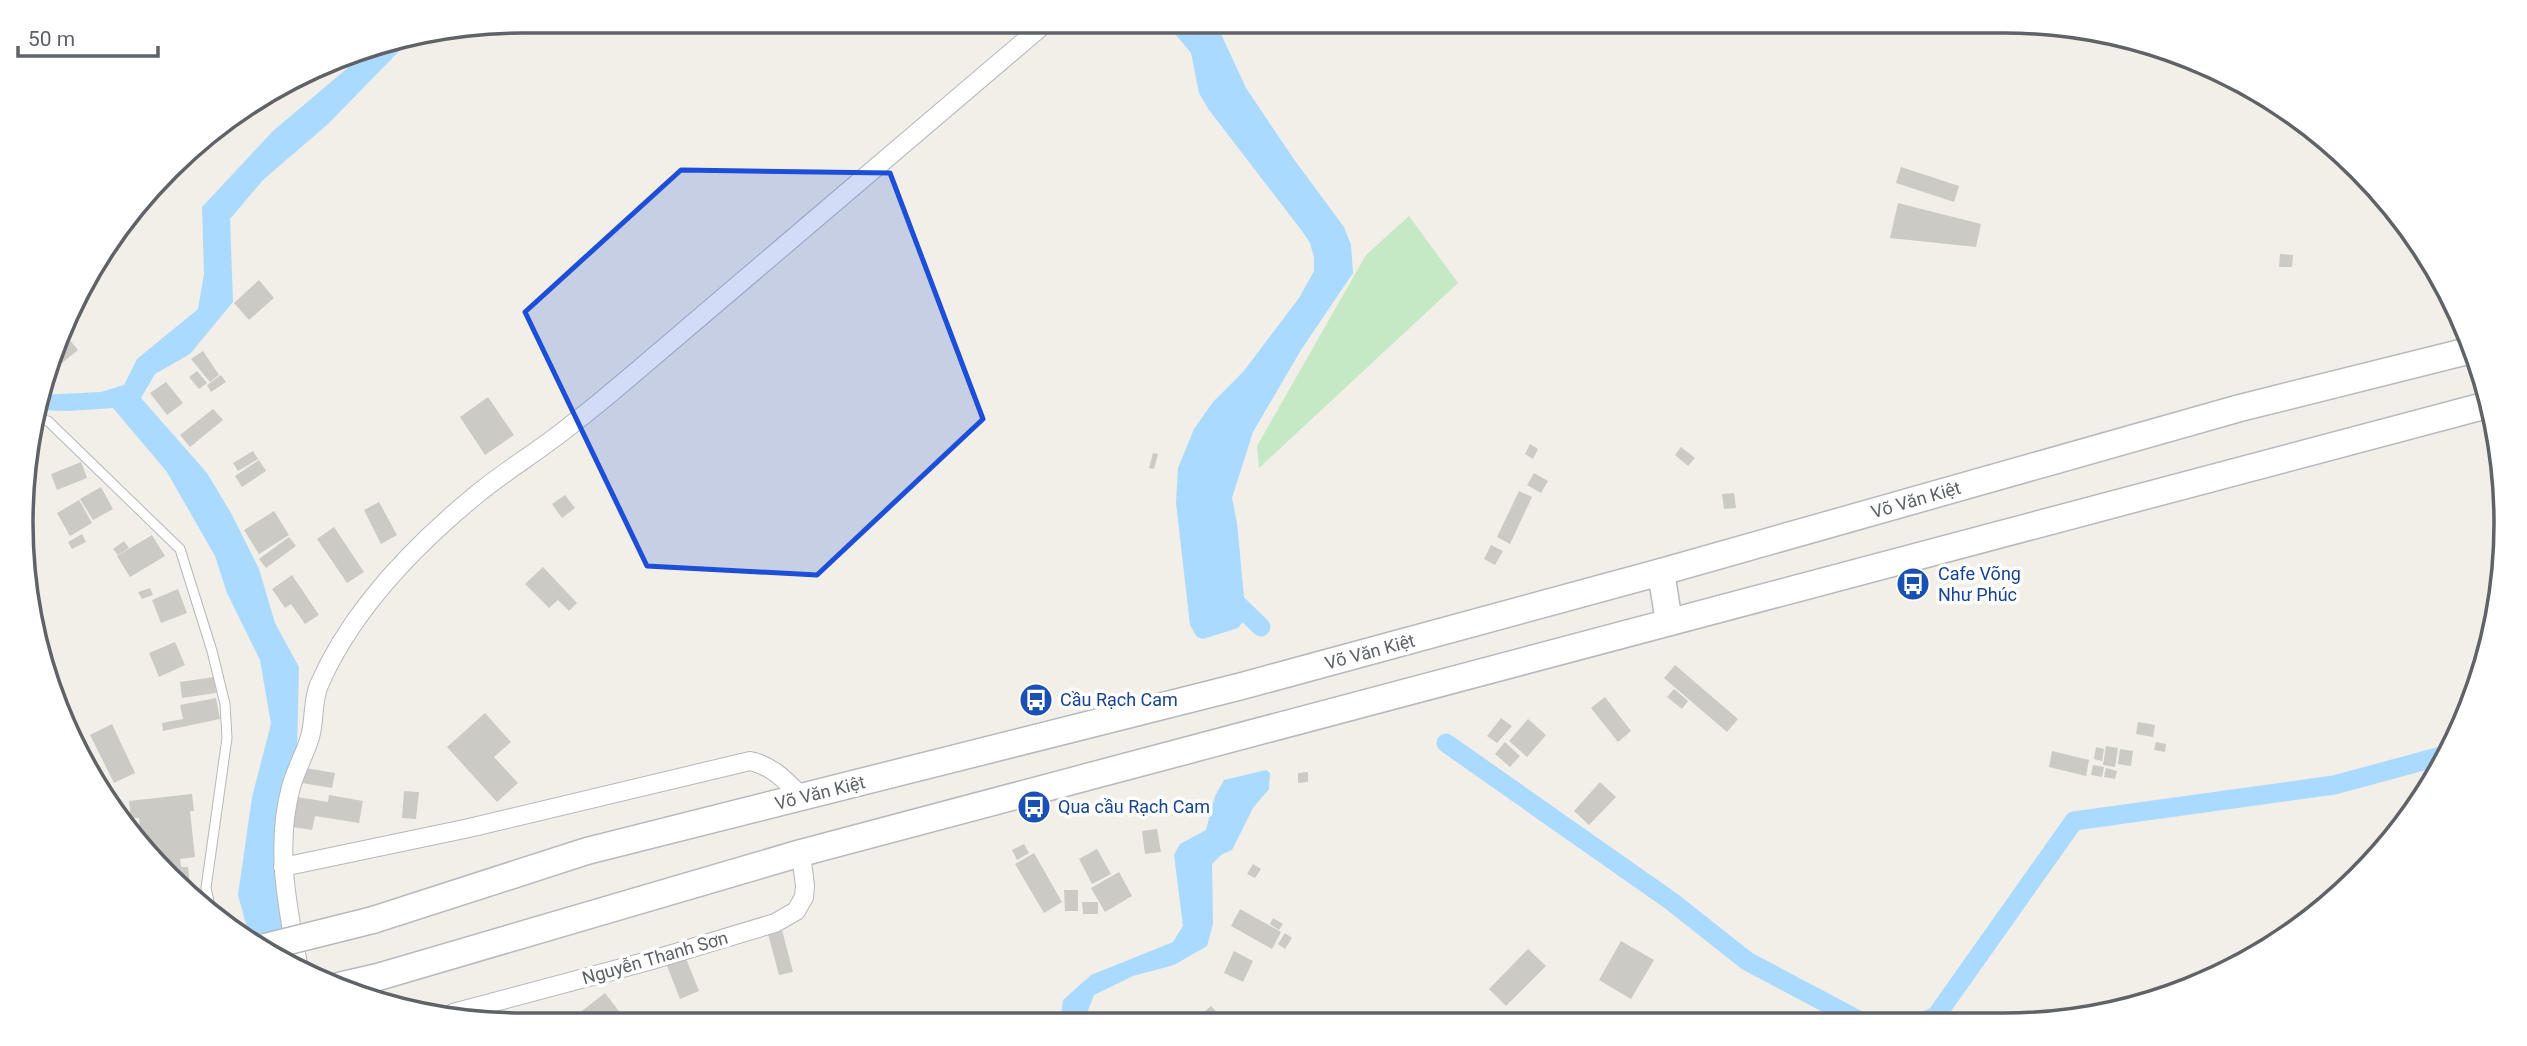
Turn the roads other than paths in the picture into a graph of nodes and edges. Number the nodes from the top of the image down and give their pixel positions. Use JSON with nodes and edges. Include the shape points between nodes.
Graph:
{"nodes":[{"id":1,"x":1034,"y":33,"type":"edge"},
{"id":2,"x":2462,"y":352,"type":"edge"},
{"id":3,"x":2479,"y":407,"type":"edge"},
{"id":4,"x":45,"y":420,"type":"edge"},
{"id":5,"x":1661,"y":572,"type":"junction"},
{"id":6,"x":1669,"y":622,"type":"junction"},
{"id":7,"x":802,"y":797,"type":"junction"},
{"id":8,"x":801,"y":853,"type":"junction"},
{"id":9,"x":283,"y":867,"type":"junction"},
{"id":10,"x":208,"y":898,"type":"edge"},
{"id":11,"x":274,"y":945,"type":"edge"},
{"id":12,"x":297,"y":957,"type":"edge"},
{"id":13,"x":355,"y":982,"type":"edge"},
{"id":14,"x":466,"y":1010,"type":"edge"}],
"edges":[{"from":1,"to":9,"type":"street","via":[[631,376],[476,495],[393,575],[358,618],[319,684],[309,739],[286,813]]},
{"from":2,"to":5,"type":"main road","name":"Võ Văn Kiệt","via":[[2240,408]]},
{"from":3,"to":6,"type":"main road"},
{"from":4,"to":10,"type":"lane","via":[[180,549],[225,704],[227,738]]},
{"from":5,"to":6,"type":"main road"},
{"from":5,"to":7,"type":"main road","name":"Võ Văn Kiệt","via":[[1242,687]]},
{"from":6,"to":8,"type":"main road"},
{"from":7,"to":9,"type":"street","via":[[765,764],[750,761]]},
{"from":7,"to":11,"type":"main road","name":"Võ Văn Kiệt","bridge":true,"via":[[587,851],[373,920]]},
{"from":8,"to":13,"type":"main road"},
{"from":8,"to":14,"type":"street","name":"Nguyễn Thanh Sơn","via":[[804,897],[796,911],[775,923]]},
{"from":9,"to":12,"type":"street"}]}
